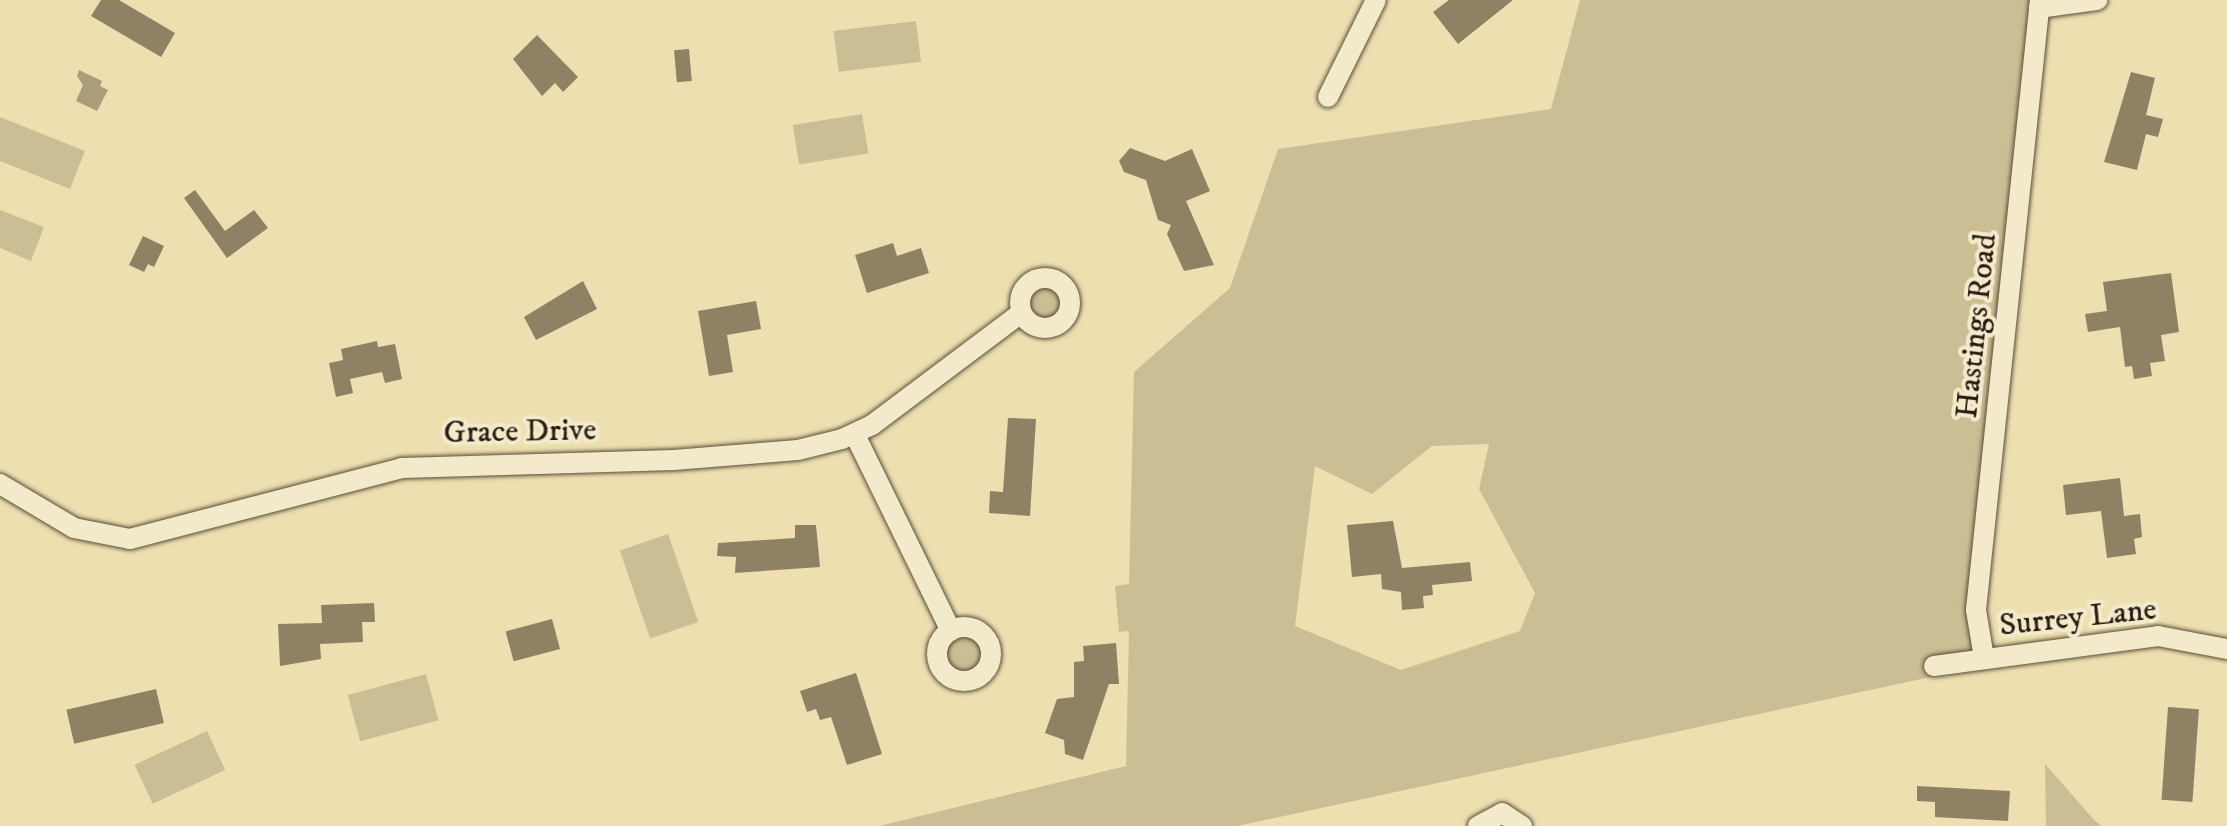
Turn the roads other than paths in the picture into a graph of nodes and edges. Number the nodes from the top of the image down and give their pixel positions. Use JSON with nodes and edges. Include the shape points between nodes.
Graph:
{"nodes":[{"id":1,"x":1376,"y":0,"type":"edge"},
{"id":2,"x":2097,"y":0,"type":"edge"},
{"id":3,"x":2039,"y":4,"type":"edge"},
{"id":4,"x":1328,"y":97,"type":"dead end"},
{"id":5,"x":1021,"y":313,"type":"dead end"},
{"id":6,"x":855,"y":435,"type":"junction"},
{"id":7,"x":0,"y":484,"type":"edge"},
{"id":8,"x":951,"y":631,"type":"dead end"},
{"id":9,"x":2227,"y":649,"type":"edge"},
{"id":10,"x":1984,"y":658,"type":"junction"},
{"id":11,"x":1934,"y":666,"type":"dead end"},
{"id":12,"x":1478,"y":826,"type":"edge"},
{"id":13,"x":1522,"y":826,"type":"edge"}],
"edges":[{"from":1,"to":4,"type":"street"},
{"from":2,"to":3,"type":"street"},
{"from":3,"to":10,"type":"street","name":"Hastings Road","via":[[1980,566],[1977,623]]},
{"from":5,"to":6,"type":"street","name":"Grace Drive","via":[[935,382]]},
{"from":6,"to":7,"type":"street","name":"Grace Drive","via":[[756,455],[402,468],[130,539],[74,528]]},
{"from":6,"to":8,"type":"street"},
{"from":9,"to":10,"type":"street","name":"Surrey Lane","via":[[2158,636]]},
{"from":10,"to":11,"type":"street","name":"Surrey Lane"},
{"from":12,"to":13,"type":"street","via":[[1502,813]]}]}
